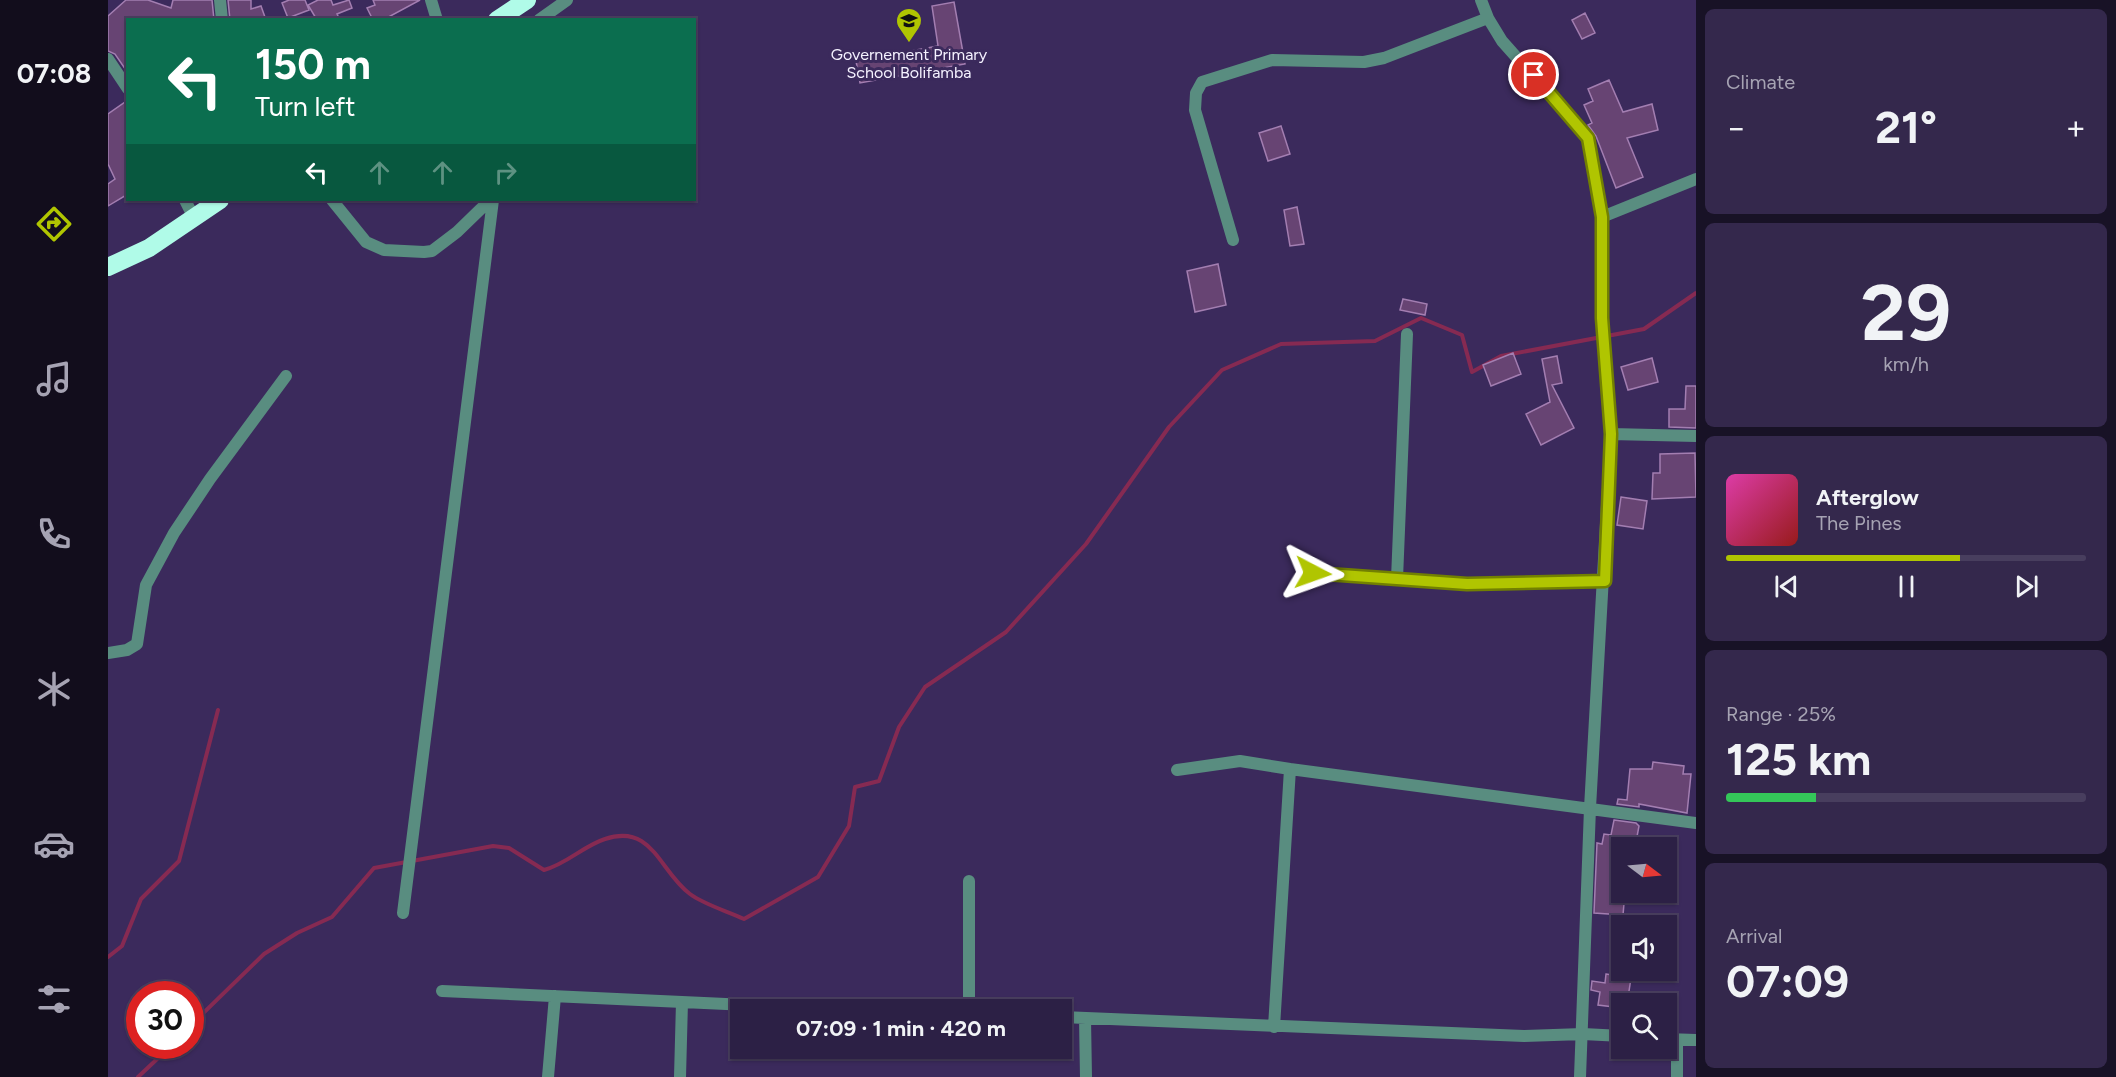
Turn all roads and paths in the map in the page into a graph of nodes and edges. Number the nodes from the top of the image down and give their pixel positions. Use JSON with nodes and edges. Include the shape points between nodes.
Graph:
{"nodes":[{"id":1,"x":220,"y":0,"type":"edge"},
{"id":2,"x":431,"y":0,"type":"edge"},
{"id":3,"x":527,"y":0,"type":"edge"},
{"id":4,"x":567,"y":0,"type":"edge"},
{"id":5,"x":1481,"y":0,"type":"edge"},
{"id":6,"x":222,"y":18,"type":"edge"},
{"id":7,"x":436,"y":18,"type":"edge"},
{"id":8,"x":500,"y":18,"type":"edge"},
{"id":9,"x":542,"y":18,"type":"edge"},
{"id":10,"x":1488,"y":18,"type":"junction"},
{"id":11,"x":108,"y":59,"type":"edge"},
{"id":12,"x":126,"y":86,"type":"edge"},
{"id":13,"x":1696,"y":179,"type":"edge"},
{"id":14,"x":185,"y":201,"type":"edge"},
{"id":15,"x":219,"y":201,"type":"edge"},
{"id":16,"x":333,"y":201,"type":"edge"},
{"id":17,"x":490,"y":201,"type":"edge"},
{"id":18,"x":491,"y":201,"type":"edge"},
{"id":19,"x":1602,"y":217,"type":"junction"},
{"id":20,"x":194,"y":218,"type":"junction"},
{"id":21,"x":1233,"y":240,"type":"dead end"},
{"id":22,"x":108,"y":267,"type":"edge"},
{"id":23,"x":1407,"y":334,"type":"dead end"},
{"id":24,"x":286,"y":376,"type":"dead end"},
{"id":25,"x":1611,"y":434,"type":"junction"},
{"id":26,"x":1696,"y":436,"type":"edge"},
{"id":27,"x":1313,"y":573,"type":"dead end"},
{"id":28,"x":1396,"y":579,"type":"junction"},
{"id":29,"x":1605,"y":581,"type":"junction"},
{"id":30,"x":108,"y":653,"type":"edge"},
{"id":31,"x":1290,"y":769,"type":"junction"},
{"id":32,"x":1177,"y":770,"type":"dead end"},
{"id":33,"x":1590,"y":808,"type":"junction"},
{"id":34,"x":1696,"y":823,"type":"edge"},
{"id":35,"x":969,"y":882,"type":"dead end"},
{"id":36,"x":403,"y":913,"type":"dead end"},
{"id":37,"x":442,"y":991,"type":"dead end"},
{"id":38,"x":555,"y":996,"type":"junction"},
{"id":39,"x":969,"y":999,"type":"edge"},
{"id":40,"x":682,"y":1002,"type":"junction"},
{"id":41,"x":730,"y":1004,"type":"edge"},
{"id":42,"x":1072,"y":1017,"type":"edge"},
{"id":43,"x":1085,"y":1018,"type":"junction"},
{"id":44,"x":1274,"y":1027,"type":"junction"},
{"id":45,"x":1582,"y":1034,"type":"junction"},
{"id":46,"x":1611,"y":1035,"type":"edge"},
{"id":47,"x":1677,"y":1040,"type":"edge"},
{"id":48,"x":1696,"y":1040,"type":"edge"},
{"id":49,"x":1675,"y":1059,"type":"edge"},
{"id":50,"x":548,"y":1077,"type":"edge"},
{"id":51,"x":681,"y":1077,"type":"edge"},
{"id":52,"x":1086,"y":1077,"type":"edge"},
{"id":53,"x":1580,"y":1077,"type":"edge"},
{"id":54,"x":1677,"y":1077,"type":"edge"}],
"edges":[{"from":1,"to":6,"type":"street"},
{"from":2,"to":7,"type":"street"},
{"from":3,"to":8,"type":"highway"},
{"from":4,"to":9,"type":"street"},
{"from":5,"to":10,"type":"street"},
{"from":10,"to":19,"type":"street","via":[[1502,41],[1588,138]]},
{"from":10,"to":21,"type":"street","via":[[1384,58],[1364,62],[1272,60],[1202,82],[1196,93],[1195,110]]},
{"from":11,"to":12,"type":"street"},
{"from":13,"to":19,"type":"street"},
{"from":14,"to":20,"type":"street"},
{"from":15,"to":20,"type":"highway"},
{"from":16,"to":17,"type":"street","via":[[366,242],[384,250],[424,252],[432,251],[457,232]]},
{"from":18,"to":36,"type":"street"},
{"from":19,"to":25,"type":"street","via":[[1602,318]]},
{"from":20,"to":22,"type":"highway","via":[[149,248]]},
{"from":23,"to":28,"type":"street"},
{"from":24,"to":30,"type":"street","via":[[174,533],[146,585],[137,644]]},
{"from":25,"to":26,"type":"street"},
{"from":25,"to":29,"type":"street"},
{"from":27,"to":28,"type":"street"},
{"from":28,"to":29,"type":"street","via":[[1484,584]]},
{"from":29,"to":33,"type":"street"},
{"from":31,"to":32,"type":"street","via":[[1240,760]]},
{"from":31,"to":33,"type":"street"},
{"from":31,"to":44,"type":"street"},
{"from":33,"to":34,"type":"street"},
{"from":33,"to":45,"type":"street"},
{"from":35,"to":39,"type":"street"},
{"from":37,"to":38,"type":"street"},
{"from":38,"to":40,"type":"street"},
{"from":38,"to":50,"type":"street"},
{"from":40,"to":41,"type":"street"},
{"from":40,"to":51,"type":"street"},
{"from":42,"to":43,"type":"street"},
{"from":43,"to":44,"type":"street"},
{"from":43,"to":52,"type":"street"},
{"from":44,"to":45,"type":"street","via":[[1524,1036]]},
{"from":45,"to":46,"type":"street"},
{"from":45,"to":53,"type":"street"},
{"from":47,"to":48,"type":"street"},
{"from":49,"to":54,"type":"street"}]}
